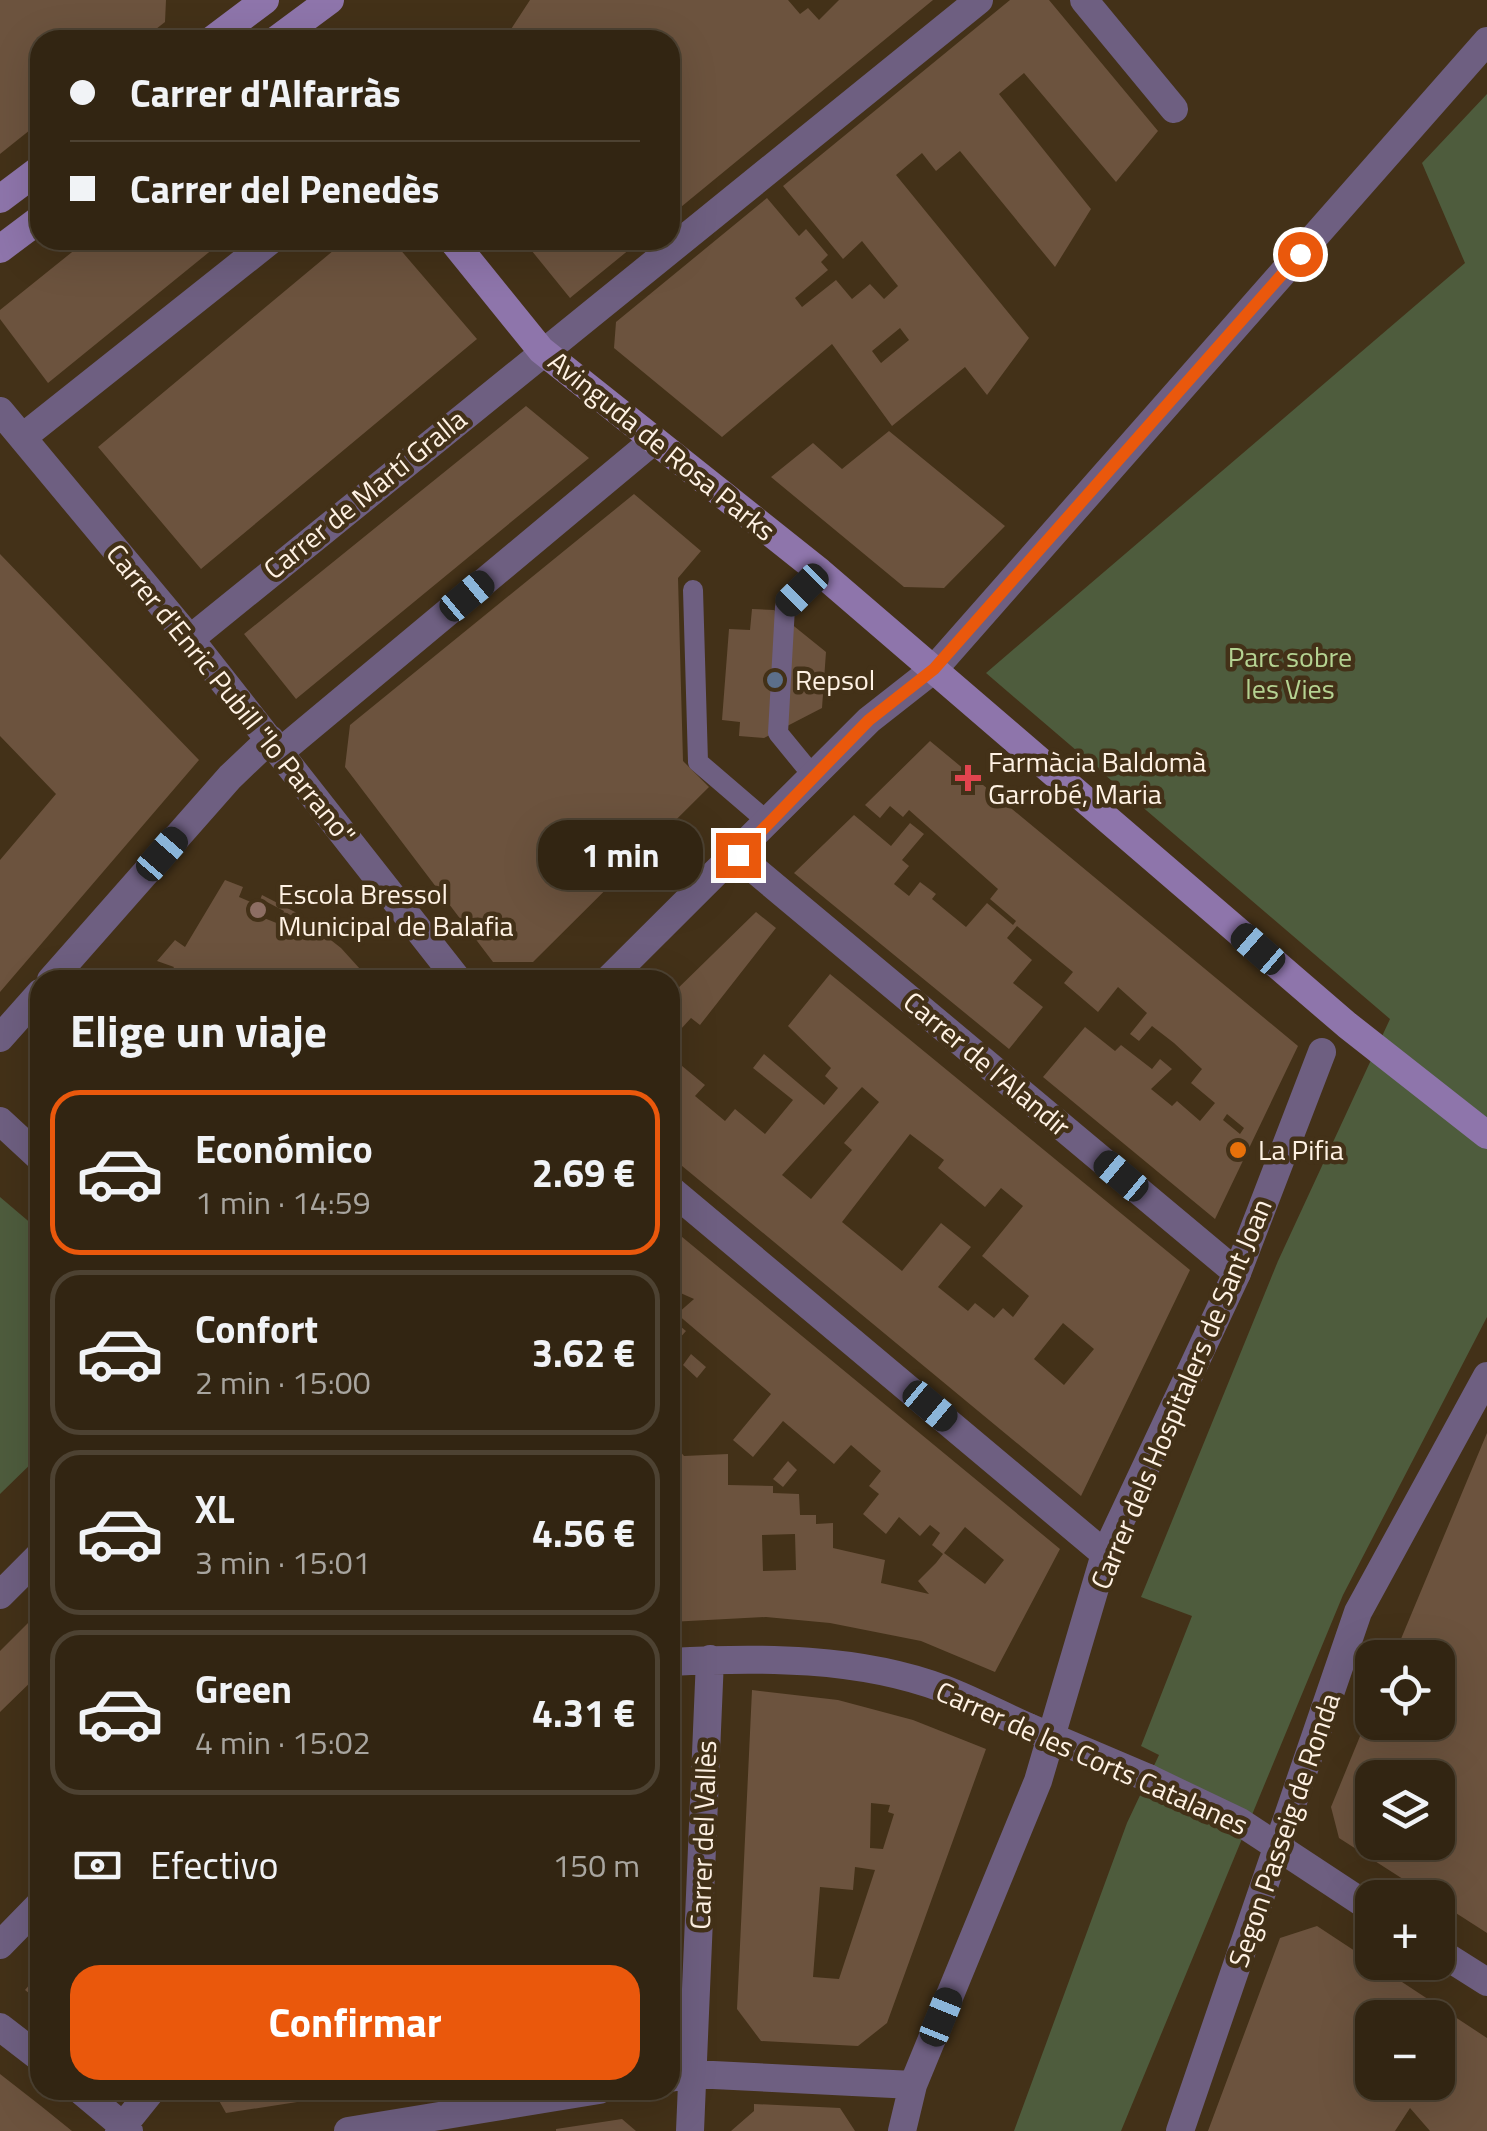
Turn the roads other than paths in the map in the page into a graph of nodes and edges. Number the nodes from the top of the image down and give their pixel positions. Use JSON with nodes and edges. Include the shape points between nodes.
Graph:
{"nodes":[{"id":1,"x":330,"y":0,"type":"edge"},
{"id":2,"x":978,"y":0,"type":"edge"},
{"id":3,"x":1084,"y":0,"type":"edge"},
{"id":4,"x":257,"y":2,"type":"edge"},
{"id":5,"x":224,"y":30,"type":"edge"},
{"id":6,"x":278,"y":30,"type":"edge"},
{"id":7,"x":294,"y":30,"type":"edge"},
{"id":8,"x":1487,"y":42,"type":"edge"},
{"id":9,"x":1174,"y":109,"type":"dead end"},
{"id":10,"x":30,"y":177,"type":"edge"},
{"id":11,"x":0,"y":200,"type":"edge"},
{"id":12,"x":30,"y":227,"type":"edge"},
{"id":13,"x":680,"y":239,"type":"edge"},
{"id":14,"x":0,"y":250,"type":"edge"},
{"id":15,"x":259,"y":250,"type":"edge"},
{"id":16,"x":460,"y":250,"type":"edge"},
{"id":17,"x":666,"y":250,"type":"edge"},
{"id":18,"x":541,"y":350,"type":"junction"},
{"id":19,"x":0,"y":410,"type":"edge"},
{"id":20,"x":22,"y":437,"type":"junction"},
{"id":21,"x":652,"y":441,"type":"junction"},
{"id":22,"x":820,"y":572,"type":"junction"},
{"id":23,"x":693,"y":590,"type":"dead end"},
{"id":24,"x":190,"y":638,"type":"junction"},
{"id":25,"x":934,"y":669,"type":"junction"},
{"id":26,"x":275,"y":746,"type":"junction"},
{"id":27,"x":814,"y":776,"type":"junction"},
{"id":28,"x":769,"y":823,"type":"junction"},
{"id":29,"x":738,"y":855,"type":"junction"},
{"id":30,"x":61,"y":970,"type":"edge"},
{"id":31,"x":450,"y":970,"type":"edge"},
{"id":32,"x":618,"y":970,"type":"edge"},
{"id":33,"x":30,"y":1004,"type":"edge"},
{"id":34,"x":0,"y":1038,"type":"edge"},
{"id":35,"x":1322,"y":1052,"type":"dead end"},
{"id":36,"x":0,"y":1121,"type":"edge"},
{"id":37,"x":1487,"y":1136,"type":"edge"},
{"id":38,"x":30,"y":1149,"type":"edge"},
{"id":39,"x":680,"y":1199,"type":"edge"},
{"id":40,"x":1237,"y":1273,"type":"junction"},
{"id":41,"x":1487,"y":1376,"type":"edge"},
{"id":42,"x":1105,"y":1554,"type":"junction"},
{"id":43,"x":30,"y":1566,"type":"edge"},
{"id":44,"x":0,"y":1595,"type":"edge"},
{"id":45,"x":710,"y":1660,"type":"junction"},
{"id":46,"x":680,"y":1662,"type":"edge"},
{"id":47,"x":1279,"y":1844,"type":"junction"},
{"id":48,"x":1355,"y":1897,"type":"edge"},
{"id":49,"x":30,"y":1914,"type":"edge"},
{"id":50,"x":0,"y":1946,"type":"edge"},
{"id":51,"x":1455,"y":1961,"type":"edge"},
{"id":52,"x":1487,"y":1982,"type":"edge"},
{"id":53,"x":0,"y":2026,"type":"edge"},
{"id":54,"x":30,"y":2050,"type":"edge"},
{"id":55,"x":682,"y":2076,"type":"edge"},
{"id":56,"x":914,"y":2084,"type":"junction"},
{"id":57,"x":91,"y":2100,"type":"edge"},
{"id":58,"x":145,"y":2100,"type":"edge"},
{"id":59,"x":538,"y":2100,"type":"edge"},
{"id":60,"x":124,"y":2129,"type":"edge"},
{"id":61,"x":348,"y":2131,"type":"edge"},
{"id":62,"x":690,"y":2131,"type":"edge"},
{"id":63,"x":902,"y":2131,"type":"edge"},
{"id":64,"x":1180,"y":2131,"type":"edge"}],
"edges":[{"from":1,"to":7,"type":"main road"},
{"from":2,"to":13,"type":"street","name":"Carrer de Martí Gralla"},
{"from":3,"to":9,"type":"street"},
{"from":4,"to":5,"type":"main road"},
{"from":4,"to":6,"type":"main road"},
{"from":8,"to":25,"type":"street"},
{"from":10,"to":11,"type":"main road"},
{"from":12,"to":14,"type":"main road"},
{"from":15,"to":20,"type":"street"},
{"from":16,"to":18,"type":"main road","name":"Avinguda de Rosa Parks"},
{"from":17,"to":18,"type":"street","name":"Carrer de Martí Gralla"},
{"from":18,"to":21,"type":"main road","name":"Avinguda de Rosa Parks"},
{"from":18,"to":24,"type":"street","name":"Carrer de Martí Gralla"},
{"from":19,"to":20,"type":"street","name":"Carrer d'Enric Pubill \"lo Parrano\""},
{"from":20,"to":24,"type":"street","name":"Carrer d'Enric Pubill \"lo Parrano\""},
{"from":21,"to":22,"type":"main road","name":"Avinguda de Rosa Parks"},
{"from":21,"to":26,"type":"street"},
{"from":22,"to":25,"type":"main road","name":"Avinguda de Rosa Parks"},
{"from":22,"to":27,"type":"lane","via":[[785,607],[778,733]]},
{"from":23,"to":28,"type":"lane","via":[[698,762]]},
{"from":24,"to":26,"type":"street","name":"Carrer d'Enric Pubill \"lo Parrano\""},
{"from":25,"to":27,"type":"street","via":[[869,720]]},
{"from":25,"to":37,"type":"main road","name":"Avinguda de Rosa Parks","via":[[1347,1025]]},
{"from":26,"to":30,"type":"street","via":[[230,777]]},
{"from":26,"to":31,"type":"street","name":"Carrer d'Enric Pubill \"lo Parrano\""},
{"from":27,"to":28,"type":"street"},
{"from":28,"to":29,"type":"street"},
{"from":29,"to":32,"type":"street"},
{"from":29,"to":40,"type":"street","name":"Carrer de l'Alandir"},
{"from":33,"to":34,"type":"street"},
{"from":35,"to":40,"type":"street","name":"Carrer dels Hospitalers de Sant Joan"},
{"from":36,"to":38,"type":"street"},
{"from":39,"to":42,"type":"street"},
{"from":40,"to":42,"type":"street","name":"Carrer dels Hospitalers de Sant Joan"},
{"from":41,"to":47,"type":"street","name":"Segon Passeig de Ronda","via":[[1358,1612]]},
{"from":42,"to":56,"type":"street","name":"Carrer dels Hospitalers de Sant Joan","via":[[1038,1781]]},
{"from":43,"to":44,"type":"street"},
{"from":45,"to":46,"type":"street","name":"Carrer de les Corts Catalanes"},
{"from":45,"to":47,"type":"street","name":"Carrer de les Corts Catalanes","bridge":true,"via":[[824,1663],[942,1688]]},
{"from":45,"to":55,"type":"street","name":"Carrer del Vallès"},
{"from":47,"to":48,"type":"street","name":"Carrer de les Corts Catalanes"},
{"from":47,"to":64,"type":"street","name":"Segon Passeig de Ronda"},
{"from":49,"to":50,"type":"street"},
{"from":51,"to":52,"type":"street"},
{"from":53,"to":54,"type":"street"},
{"from":55,"to":56,"type":"street"},
{"from":55,"to":62,"type":"street","name":"Carrer del Vallès"},
{"from":56,"to":63,"type":"street","name":"Carrer dels Hospitalers de Sant Joan"},
{"from":57,"to":60,"type":"street"},
{"from":58,"to":60,"type":"street"},
{"from":59,"to":61,"type":"street"}]}
